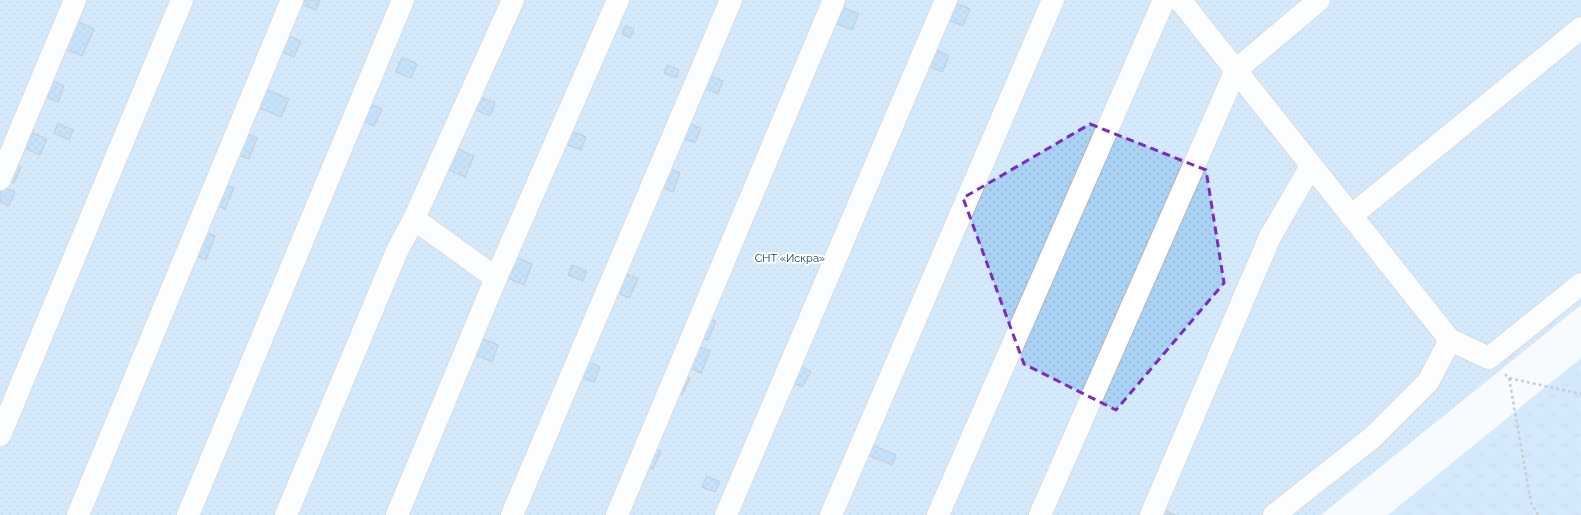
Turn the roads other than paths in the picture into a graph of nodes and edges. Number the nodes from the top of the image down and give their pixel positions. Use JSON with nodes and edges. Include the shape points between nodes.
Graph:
{"nodes":[{"id":1,"x":76,"y":0,"type":"edge"},
{"id":2,"x":182,"y":0,"type":"edge"},
{"id":3,"x":292,"y":0,"type":"edge"},
{"id":4,"x":403,"y":0,"type":"edge"},
{"id":5,"x":513,"y":0,"type":"edge"},
{"id":6,"x":618,"y":0,"type":"edge"},
{"id":7,"x":731,"y":0,"type":"edge"},
{"id":8,"x":834,"y":0,"type":"edge"},
{"id":9,"x":946,"y":0,"type":"edge"},
{"id":10,"x":1053,"y":0,"type":"edge"},
{"id":11,"x":1164,"y":0,"type":"edge"},
{"id":12,"x":1180,"y":0,"type":"edge"},
{"id":13,"x":1319,"y":0,"type":"edge"},
{"id":14,"x":1581,"y":28,"type":"edge"},
{"id":15,"x":1236,"y":70,"type":"junction"},
{"id":16,"x":1311,"y":166,"type":"junction"},
{"id":17,"x":0,"y":179,"type":"edge"},
{"id":18,"x":1351,"y":216,"type":"junction"},
{"id":19,"x":414,"y":219,"type":"junction"},
{"id":20,"x":496,"y":278,"type":"junction"},
{"id":21,"x":1581,"y":284,"type":"edge"},
{"id":22,"x":1450,"y":340,"type":"junction"},
{"id":23,"x":0,"y":435,"type":"edge"},
{"id":24,"x":78,"y":515,"type":"edge"},
{"id":25,"x":188,"y":515,"type":"edge"},
{"id":26,"x":286,"y":515,"type":"edge"},
{"id":27,"x":397,"y":515,"type":"edge"},
{"id":28,"x":512,"y":515,"type":"edge"},
{"id":29,"x":617,"y":515,"type":"edge"},
{"id":30,"x":726,"y":515,"type":"edge"},
{"id":31,"x":831,"y":515,"type":"edge"},
{"id":32,"x":938,"y":515,"type":"edge"},
{"id":33,"x":1040,"y":515,"type":"edge"},
{"id":34,"x":1151,"y":515,"type":"edge"},
{"id":35,"x":1274,"y":515,"type":"edge"}],
"edges":[{"from":1,"to":17,"type":"lane"},
{"from":2,"to":23,"type":"lane"},
{"from":3,"to":24,"type":"lane"},
{"from":4,"to":25,"type":"lane"},
{"from":5,"to":19,"type":"lane"},
{"from":6,"to":20,"type":"lane"},
{"from":7,"to":28,"type":"lane"},
{"from":8,"to":29,"type":"lane"},
{"from":9,"to":30,"type":"lane"},
{"from":10,"to":31,"type":"lane"},
{"from":11,"to":32,"type":"lane"},
{"from":12,"to":15,"type":"lane"},
{"from":13,"to":15,"type":"lane"},
{"from":14,"to":18,"type":"lane"},
{"from":15,"to":16,"type":"lane"},
{"from":15,"to":33,"type":"lane"},
{"from":16,"to":18,"type":"lane"},
{"from":16,"to":34,"type":"lane","via":[[1270,237]]},
{"from":18,"to":22,"type":"lane"},
{"from":19,"to":20,"type":"lane"},
{"from":19,"to":26,"type":"lane"},
{"from":20,"to":27,"type":"lane"},
{"from":21,"to":22,"type":"lane","via":[[1489,358]]},
{"from":22,"to":35,"type":"lane","via":[[1428,382],[1374,437]]}]}
